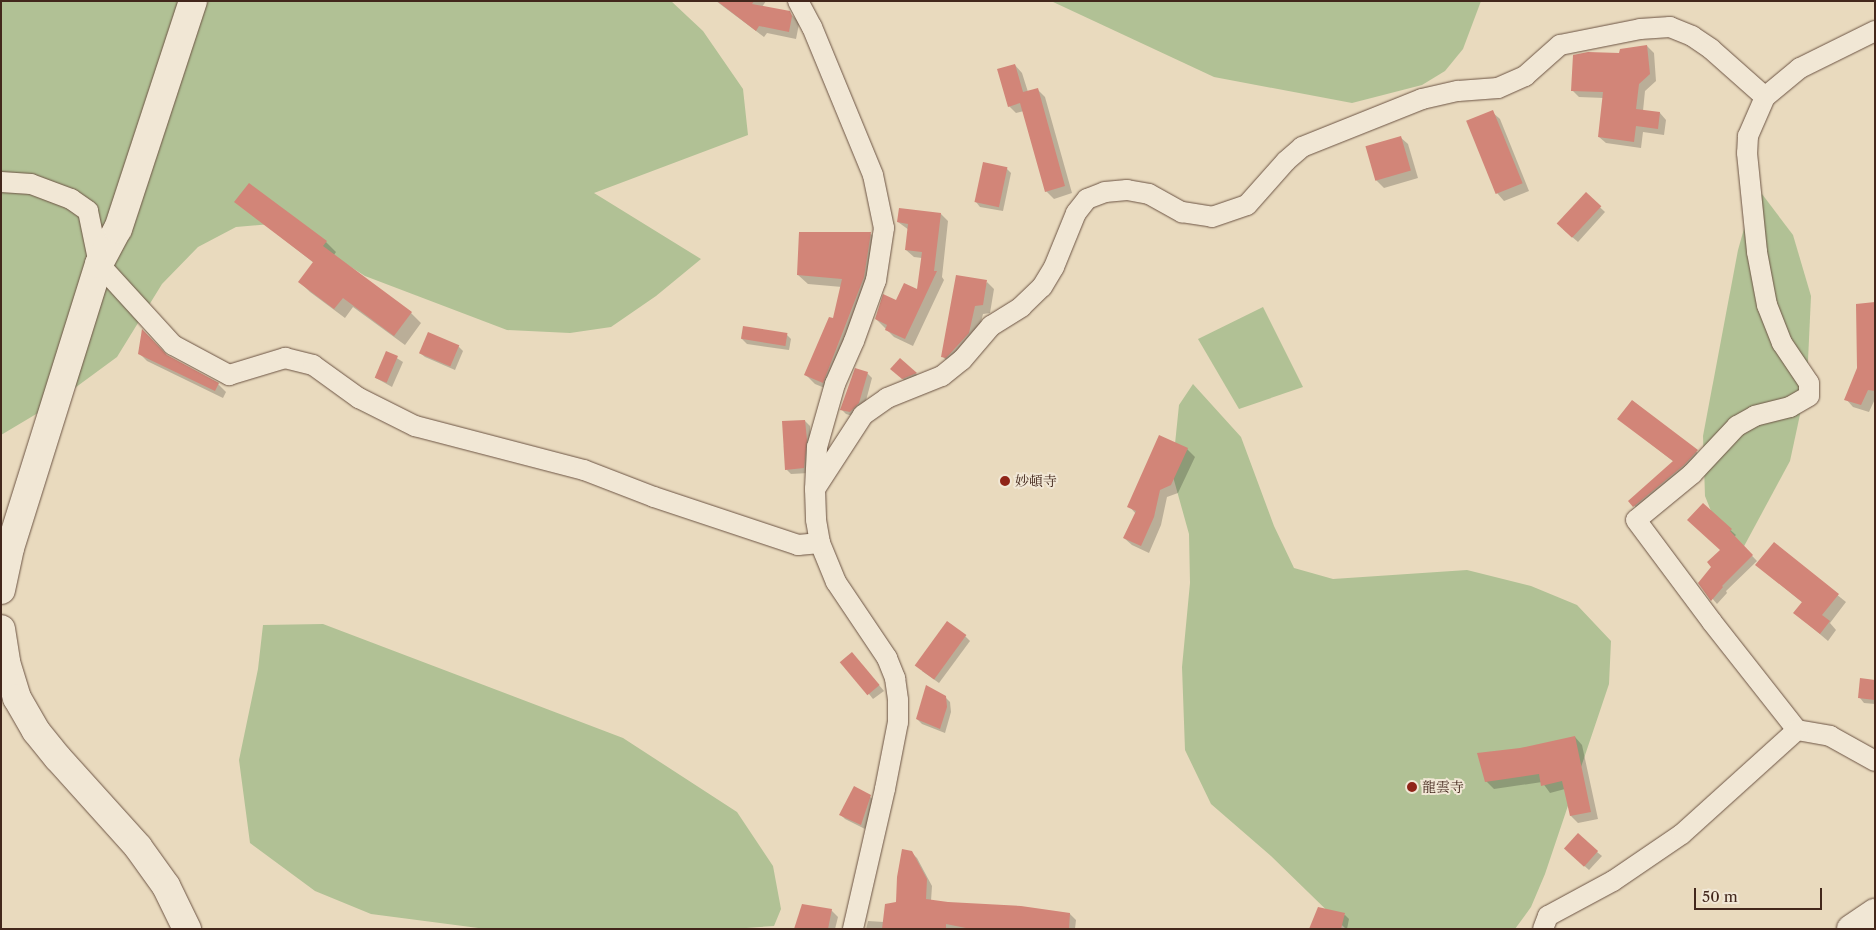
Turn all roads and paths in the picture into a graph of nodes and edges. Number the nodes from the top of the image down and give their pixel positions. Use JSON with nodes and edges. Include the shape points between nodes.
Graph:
{"nodes":[{"id":1,"x":193,"y":1,"type":"edge"},
{"id":2,"x":798,"y":1,"type":"edge"},
{"id":3,"x":1875,"y":31,"type":"edge"},
{"id":4,"x":1765,"y":97,"type":"junction"},
{"id":5,"x":1,"y":182,"type":"edge"},
{"id":6,"x":99,"y":264,"type":"junction"},
{"id":7,"x":816,"y":489,"type":"junction"},
{"id":8,"x":820,"y":543,"type":"junction"},
{"id":9,"x":1,"y":590,"type":"edge"},
{"id":10,"x":1,"y":629,"type":"edge"},
{"id":11,"x":1798,"y":730,"type":"junction"},
{"id":12,"x":1875,"y":761,"type":"edge"},
{"id":13,"x":1875,"y":913,"type":"edge"},
{"id":14,"x":187,"y":929,"type":"edge"},
{"id":15,"x":853,"y":929,"type":"edge"},
{"id":16,"x":1543,"y":929,"type":"edge"},
{"id":17,"x":1851,"y":929,"type":"edge"}],
"edges":[{"from":1,"to":6,"type":"street","via":[[118,229]]},
{"from":2,"to":7,"type":"street","via":[[812,27],[873,175],[884,228],[876,280],[836,384],[817,447]]},
{"from":3,"to":4,"type":"street","via":[[1800,68]]},
{"from":4,"to":7,"type":"street","via":[[1692,36],[1670,27],[1640,29],[1560,44],[1525,76],[1498,88],[1458,91],[1422,99],[1302,147],[1247,205],[1212,217],[1182,212],[1149,194],[1128,190],[1105,192],[1087,199],[1076,214],[1042,287],[1021,307],[991,326],[962,360],[942,376],[887,398],[863,415]]},
{"from":4,"to":11,"type":"street","via":[[1748,136],[1747,153],[1757,252],[1767,305],[1782,342],[1809,383],[1808,396],[1790,407],[1755,416],[1737,426],[1692,474],[1636,520]]},
{"from":5,"to":6,"type":"street","via":[[31,184],[71,199],[88,211]]},
{"from":6,"to":8,"type":"street","via":[[173,345],[229,375],[285,358],[313,365],[359,398],[415,426],[584,470],[798,546]]},
{"from":6,"to":9,"type":"street","via":[[10,548]]},
{"from":7,"to":8,"type":"street"},
{"from":8,"to":15,"type":"street","via":[[836,582],[887,658],[895,678],[898,700],[898,722],[885,789]]},
{"from":10,"to":14,"type":"street","via":[[16,698],[58,758],[138,847],[166,886]]},
{"from":11,"to":12,"type":"street","via":[[1830,736]]},
{"from":11,"to":16,"type":"street","via":[[1682,834],[1613,881],[1548,916]]},
{"from":13,"to":17,"type":"street"}]}
